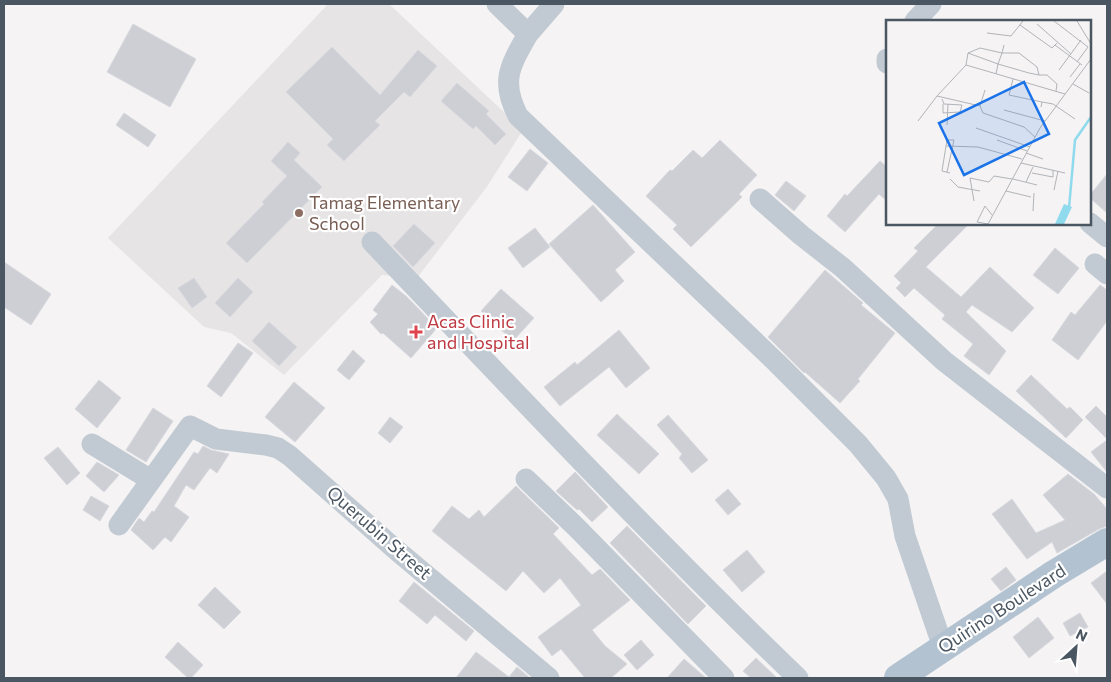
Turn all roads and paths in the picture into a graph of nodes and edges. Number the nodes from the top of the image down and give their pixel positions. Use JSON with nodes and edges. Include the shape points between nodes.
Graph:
{"nodes":[{"id":1,"x":497,"y":4,"type":"edge"},
{"id":2,"x":554,"y":4,"type":"edge"},
{"id":3,"x":931,"y":4,"type":"edge"},
{"id":4,"x":916,"y":20,"type":"edge"},
{"id":5,"x":528,"y":34,"type":"junction"},
{"id":6,"x":760,"y":199,"type":"dead end"},
{"id":7,"x":1091,"y":224,"type":"edge"},
{"id":8,"x":1107,"y":237,"type":"edge"},
{"id":9,"x":372,"y":242,"type":"dead end"},
{"id":10,"x":92,"y":444,"type":"dead end"},
{"id":11,"x":526,"y":479,"type":"dead end"},
{"id":12,"x":151,"y":480,"type":"junction"},
{"id":13,"x":1107,"y":488,"type":"edge"},
{"id":14,"x":119,"y":525,"type":"dead end"},
{"id":15,"x":1107,"y":542,"type":"edge"},
{"id":16,"x":943,"y":648,"type":"junction"},
{"id":17,"x":549,"y":678,"type":"edge"},
{"id":18,"x":724,"y":678,"type":"edge"},
{"id":19,"x":798,"y":678,"type":"edge"},
{"id":20,"x":898,"y":678,"type":"edge"}],
"edges":[{"from":1,"to":5,"type":"street"},
{"from":2,"to":5,"type":"street"},
{"from":3,"to":4,"type":"street"},
{"from":5,"to":16,"type":"street","via":[[511,64],[510,100],[518,116],[776,362],[858,444],[886,478],[898,499],[905,536]]},
{"from":6,"to":13,"type":"street","via":[[844,268],[944,361]]},
{"from":7,"to":8,"type":"street"},
{"from":9,"to":19,"type":"street","via":[[625,508]]},
{"from":10,"to":12,"type":"street"},
{"from":11,"to":18,"type":"street"},
{"from":12,"to":14,"type":"street"},
{"from":12,"to":17,"type":"street","name":"Querubin Street","via":[[190,426],[216,439],[278,448]]},
{"from":15,"to":16,"type":"main road","name":"Quirino Boulevard"},
{"from":16,"to":20,"type":"main road","name":"Quirino Boulevard"}]}
